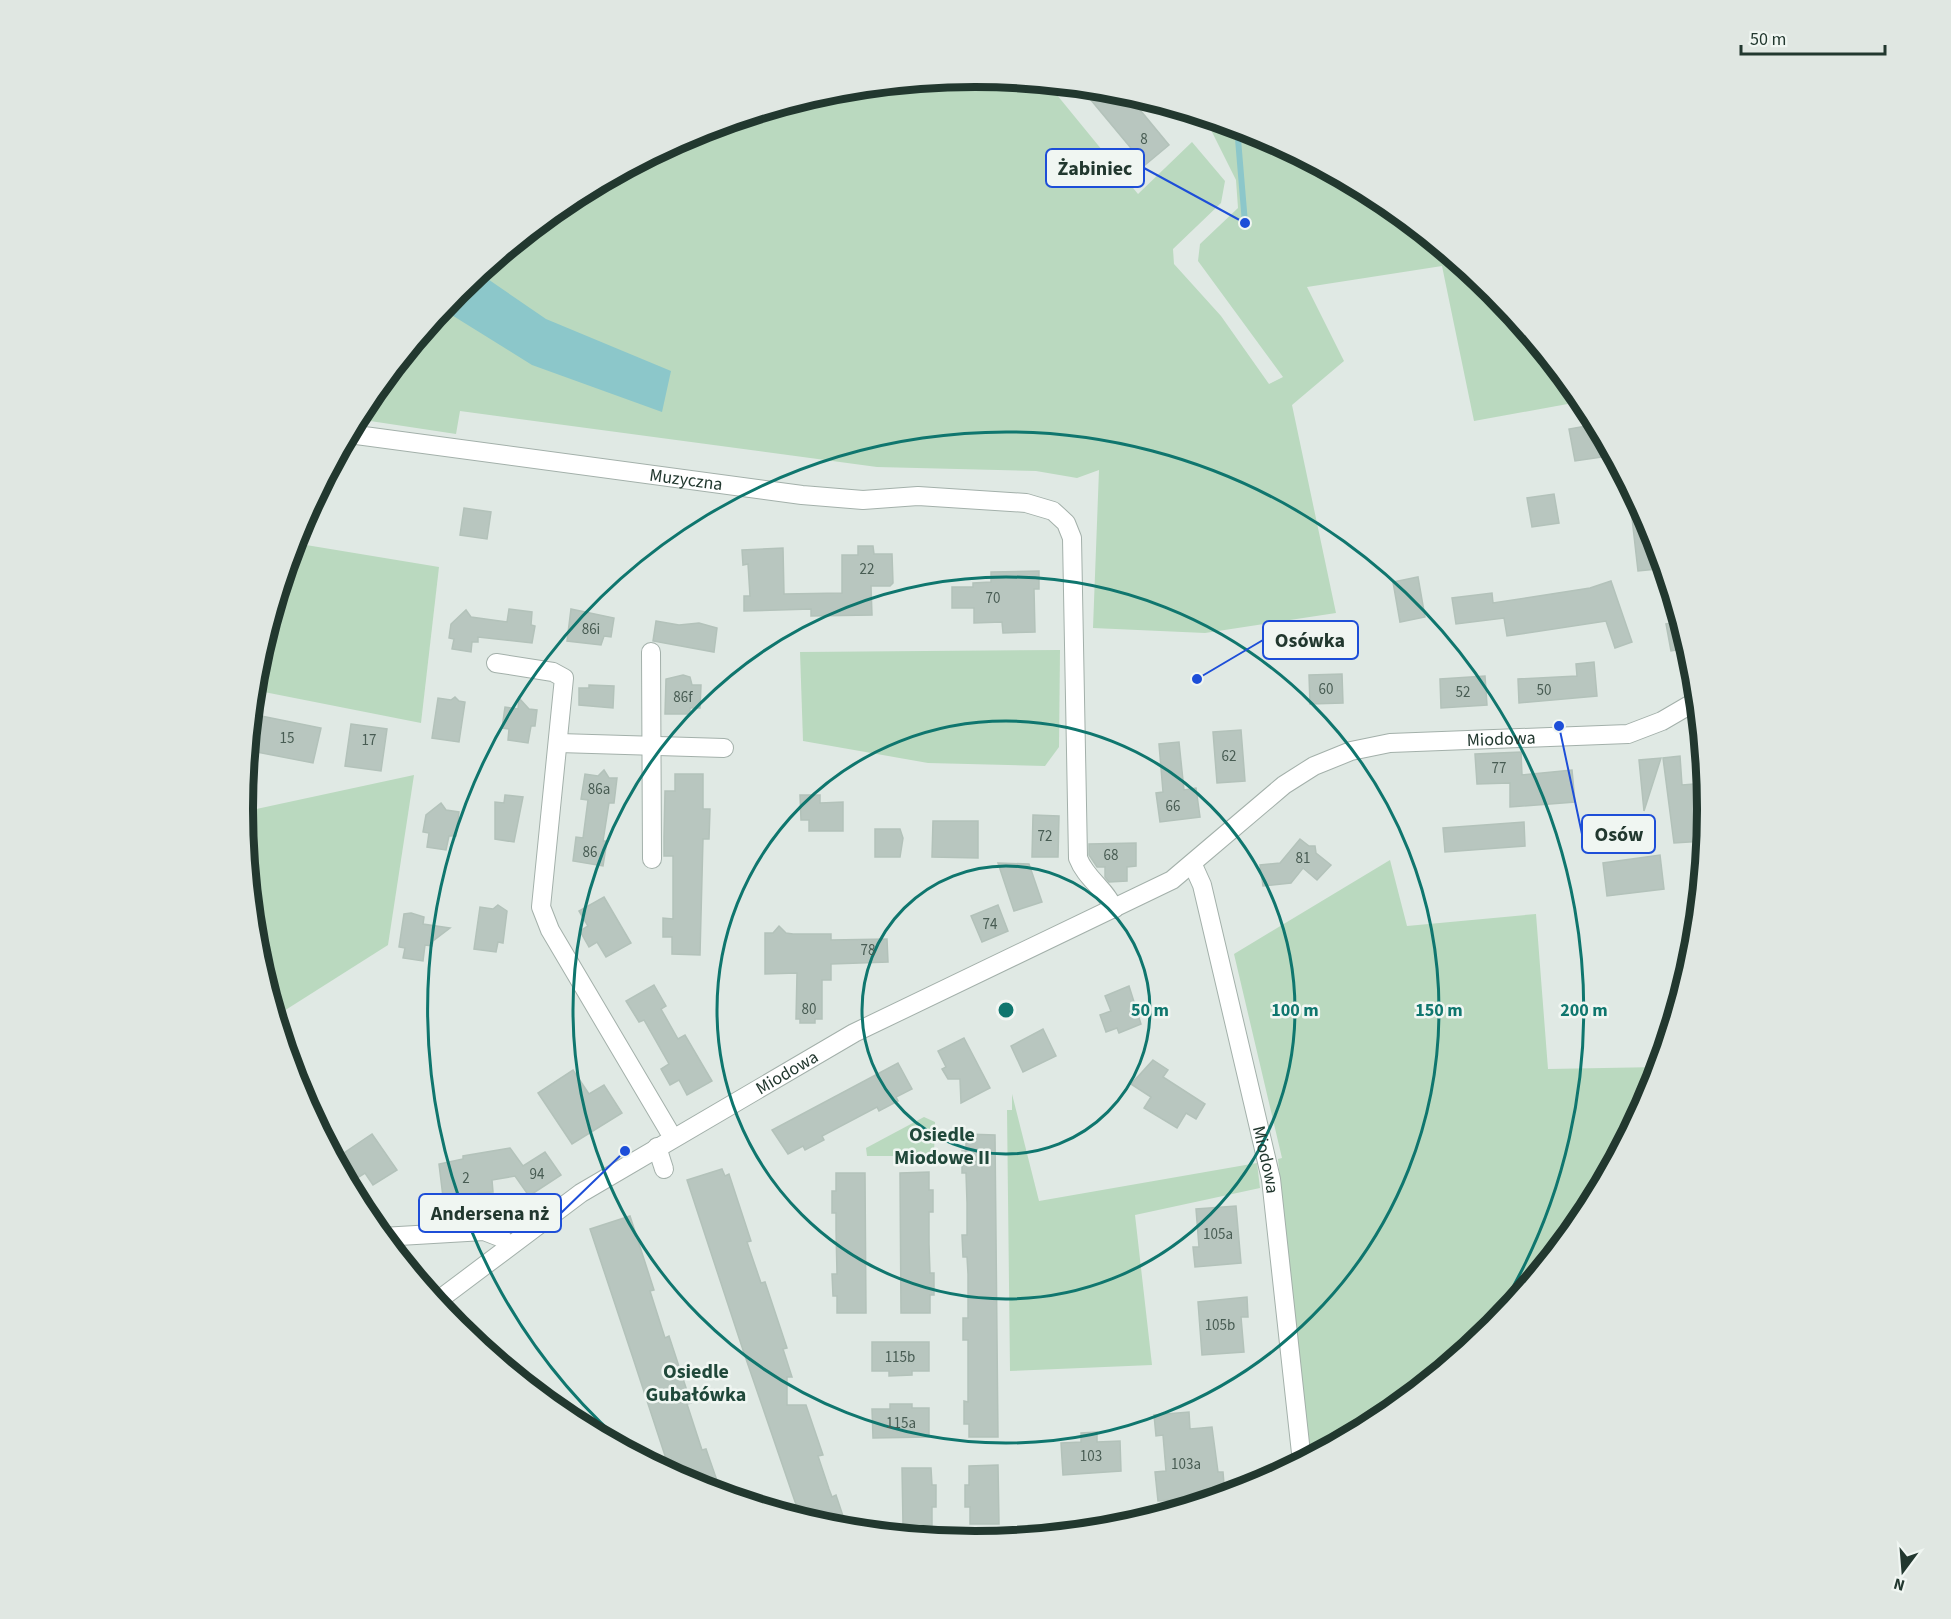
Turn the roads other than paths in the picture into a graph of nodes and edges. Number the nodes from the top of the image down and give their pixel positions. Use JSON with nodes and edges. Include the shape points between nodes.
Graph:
{"nodes":[{"id":1,"x":358,"y":435,"type":"edge"},
{"id":2,"x":651,"y":652,"type":"dead end"},
{"id":3,"x":496,"y":663,"type":"dead end"},
{"id":4,"x":1690,"y":705,"type":"edge"},
{"id":5,"x":559,"y":743,"type":"junction"},
{"id":6,"x":651,"y":746,"type":"junction"},
{"id":7,"x":724,"y":748,"type":"dead end"},
{"id":8,"x":652,"y":859,"type":"dead end"},
{"id":9,"x":1193,"y":865,"type":"junction"},
{"id":10,"x":1114,"y":909,"type":"junction"},
{"id":11,"x":665,"y":1143,"type":"junction"},
{"id":12,"x":664,"y":1169,"type":"dead end"},
{"id":13,"x":393,"y":1236,"type":"edge"},
{"id":14,"x":508,"y":1247,"type":"junction"},
{"id":15,"x":443,"y":1297,"type":"edge"},
{"id":16,"x":1301,"y":1454,"type":"edge"}],
"edges":[{"from":1,"to":10,"type":"street","name":"Muzyczna","via":[[801,495],[863,500],[918,496],[1026,503],[1053,511],[1066,523],[1071,538],[1078,858],[1083,871],[1109,897]]},
{"from":2,"to":6,"type":"street"},
{"from":3,"to":5,"type":"street","via":[[553,672],[564,678]]},
{"from":4,"to":9,"type":"street","name":"Miodowa","via":[[1653,726],[1628,734],[1412,741],[1351,751],[1291,779]]},
{"from":5,"to":6,"type":"street"},
{"from":5,"to":11,"type":"street","via":[[541,907]]},
{"from":6,"to":7,"type":"street"},
{"from":6,"to":8,"type":"street"},
{"from":9,"to":10,"type":"street","name":"Miodowa","via":[[1166,884]]},
{"from":9,"to":16,"type":"street","name":"Miodowa","via":[[1202,885],[1271,1179]]},
{"from":10,"to":11,"type":"street","name":"Miodowa","via":[[854,1033]]},
{"from":11,"to":12,"type":"street"},
{"from":11,"to":14,"type":"street","name":"Miodowa","via":[[581,1193]]},
{"from":13,"to":14,"type":"street","via":[[484,1231],[501,1238]]},
{"from":14,"to":15,"type":"street","name":"Miodowa"}]}
